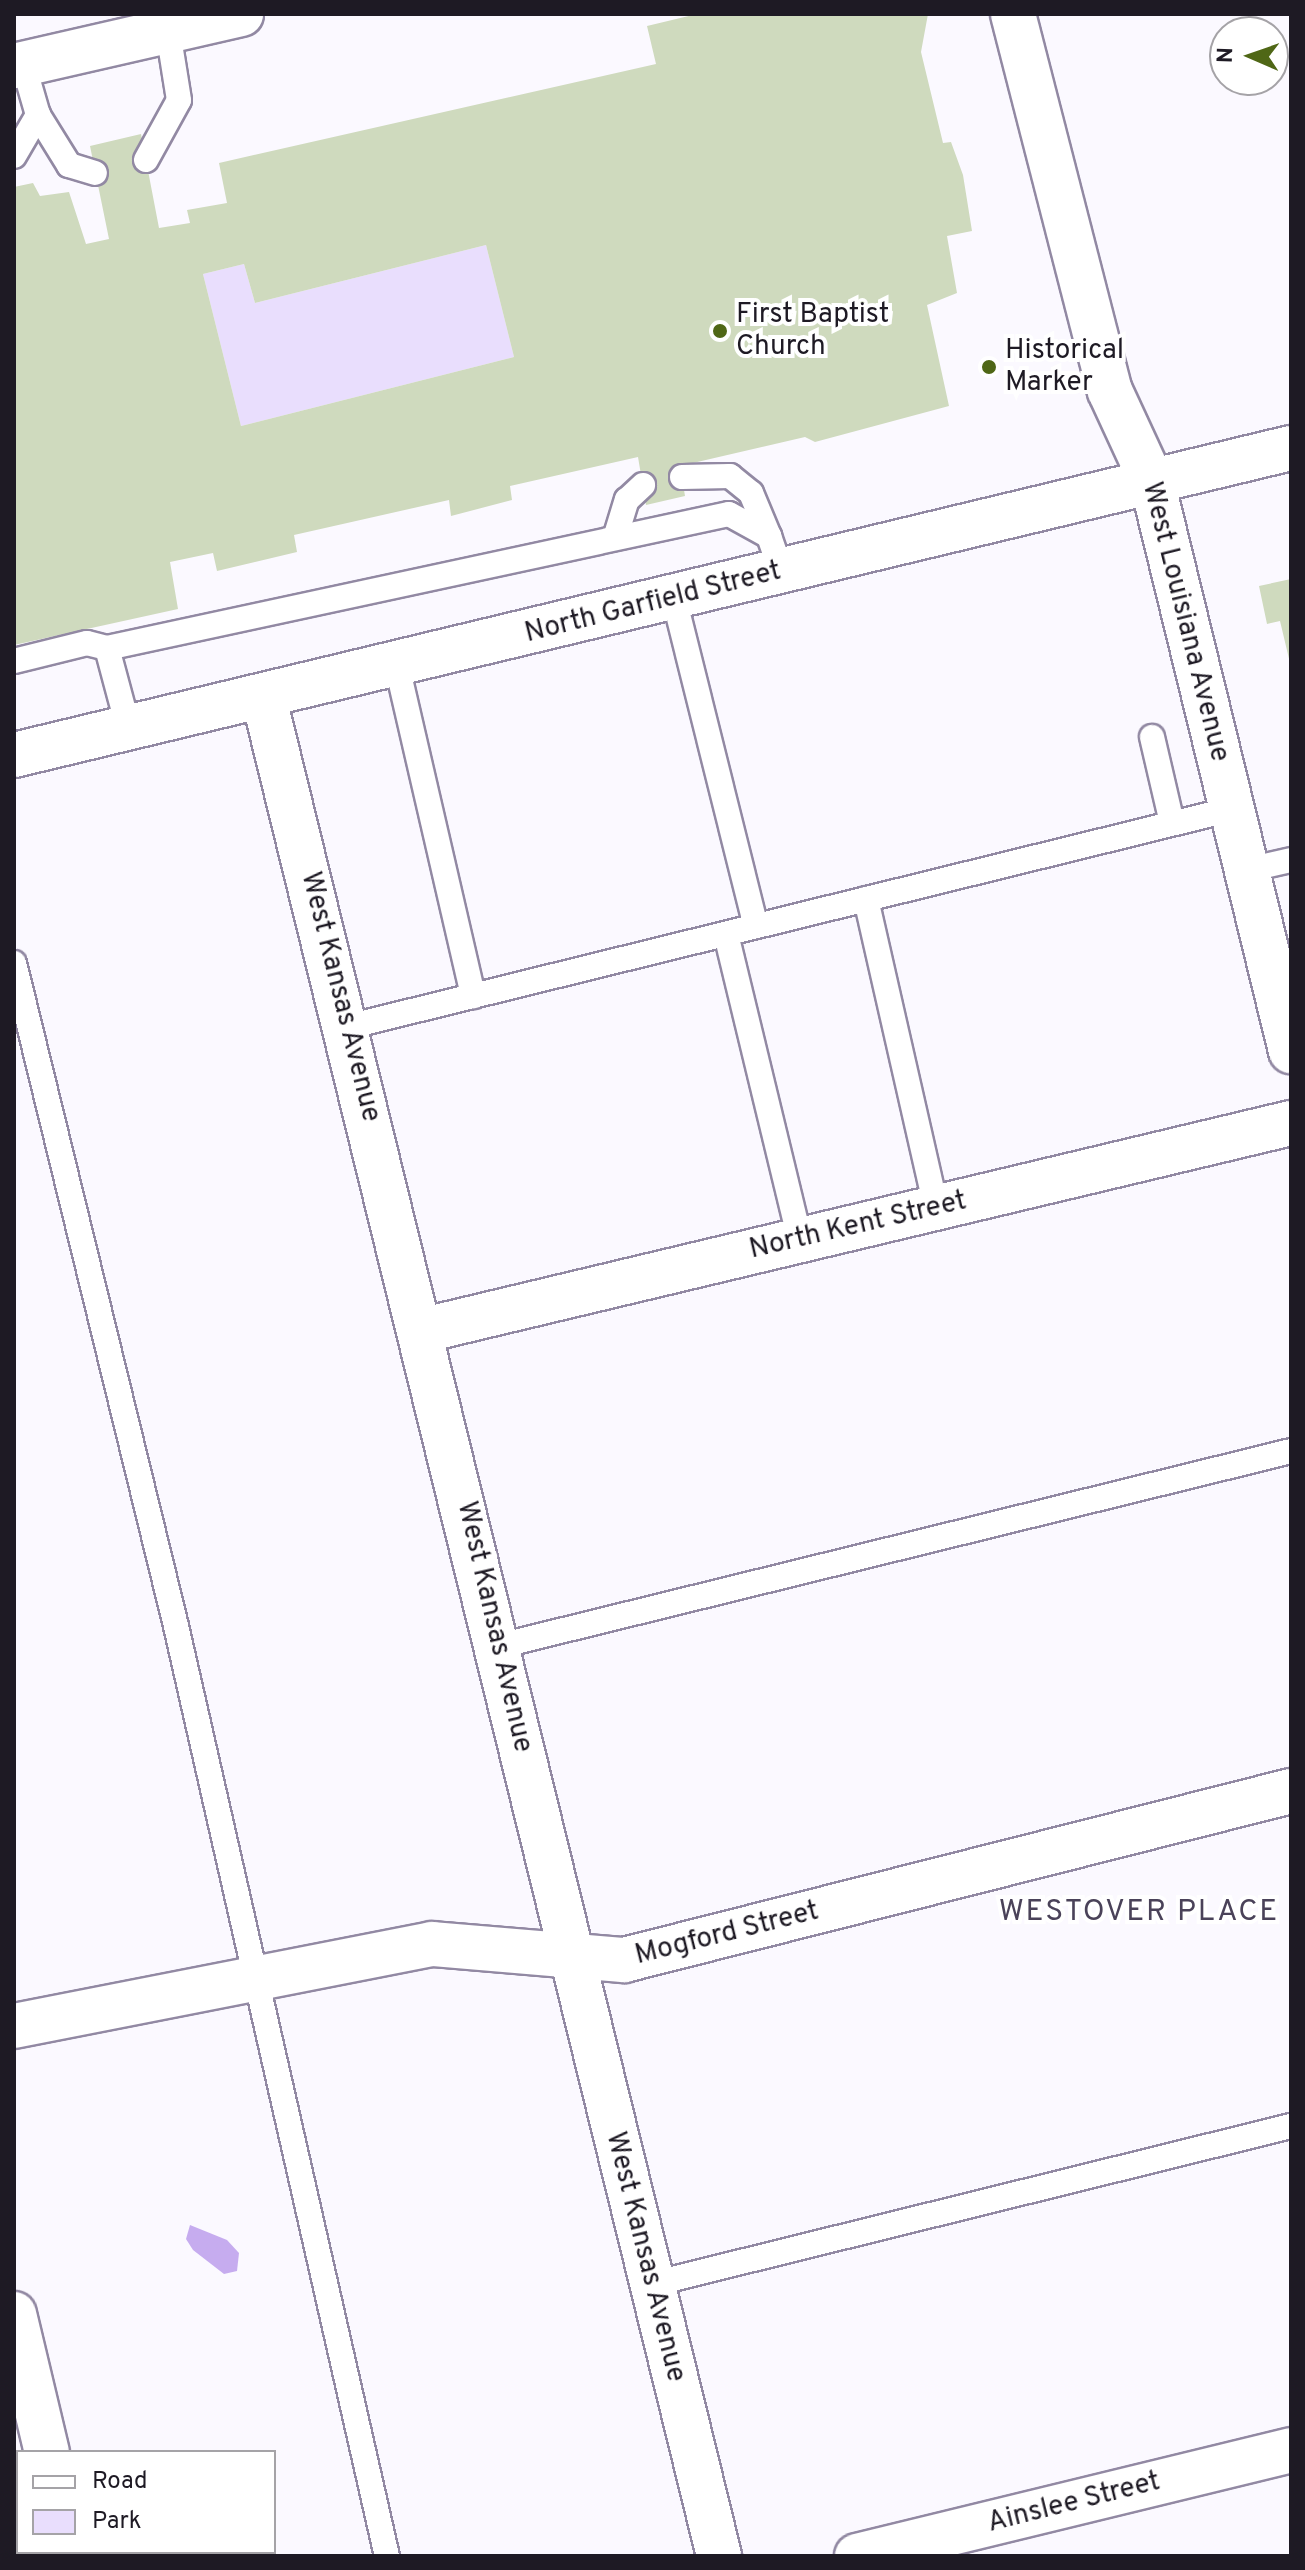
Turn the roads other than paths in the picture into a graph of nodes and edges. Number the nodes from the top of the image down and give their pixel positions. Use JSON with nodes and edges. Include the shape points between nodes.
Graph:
{"nodes":[{"id":1,"x":241,"y":14,"type":"edge"},
{"id":2,"x":1013,"y":14,"type":"edge"},
{"id":3,"x":168,"y":31,"type":"junction"},
{"id":4,"x":19,"y":64,"type":"edge"},
{"id":5,"x":38,"y":115,"type":"junction"},
{"id":6,"x":14,"y":156,"type":"edge"},
{"id":7,"x":146,"y":160,"type":"dead end"},
{"id":8,"x":95,"y":173,"type":"dead end"},
{"id":9,"x":1291,"y":448,"type":"edge"},
{"id":10,"x":682,"y":477,"type":"dead end"},
{"id":11,"x":1152,"y":482,"type":"junction"},
{"id":12,"x":643,"y":485,"type":"dead end"},
{"id":13,"x":616,"y":535,"type":"junction"},
{"id":14,"x":775,"y":554,"type":"junction"},
{"id":15,"x":674,"y":598,"type":"junction"},
{"id":16,"x":107,"y":648,"type":"junction"},
{"id":17,"x":14,"y":661,"type":"edge"},
{"id":18,"x":397,"y":666,"type":"junction"},
{"id":19,"x":264,"y":699,"type":"junction"},
{"id":20,"x":129,"y":730,"type":"junction"},
{"id":21,"x":1152,"y":737,"type":"dead end"},
{"id":22,"x":14,"y":755,"type":"edge"},
{"id":23,"x":1232,"y":809,"type":"junction"},
{"id":24,"x":1172,"y":823,"type":"junction"},
{"id":25,"x":1291,"y":860,"type":"edge"},
{"id":26,"x":1247,"y":870,"type":"junction"},
{"id":27,"x":866,"y":899,"type":"junction"},
{"id":28,"x":756,"y":926,"type":"junction"},
{"id":29,"x":726,"y":934,"type":"junction"},
{"id":30,"x":14,"y":963,"type":"edge"},
{"id":31,"x":473,"y":996,"type":"junction"},
{"id":32,"x":347,"y":1027,"type":"junction"},
{"id":33,"x":1291,"y":1051,"type":"edge"},
{"id":34,"x":1291,"y":1123,"type":"edge"},
{"id":35,"x":936,"y":1208,"type":"junction"},
{"id":36,"x":800,"y":1240,"type":"junction"},
{"id":37,"x":424,"y":1330,"type":"junction"},
{"id":38,"x":1291,"y":1451,"type":"edge"},
{"id":39,"x":499,"y":1646,"type":"junction"},
{"id":40,"x":1291,"y":1791,"type":"edge"},
{"id":41,"x":572,"y":1956,"type":"junction"},
{"id":42,"x":253,"y":1979,"type":"junction"},
{"id":43,"x":14,"y":2026,"type":"edge"},
{"id":44,"x":1291,"y":2126,"type":"edge"},
{"id":45,"x":652,"y":2284,"type":"junction"},
{"id":46,"x":14,"y":2314,"type":"edge"},
{"id":47,"x":47,"y":2450,"type":"edge"},
{"id":48,"x":1291,"y":2450,"type":"edge"},
{"id":49,"x":387,"y":2556,"type":"edge"},
{"id":50,"x":719,"y":2556,"type":"edge"},
{"id":51,"x":857,"y":2556,"type":"edge"}],
"edges":[{"from":1,"to":3,"type":"street"},
{"from":2,"to":11,"type":"street","name":"West Louisiana Avenue","via":[[1110,391]]},
{"from":3,"to":4,"type":"street"},
{"from":3,"to":7,"type":"lane","via":[[179,100]]},
{"from":4,"to":5,"type":"lane"},
{"from":5,"to":6,"type":"lane"},
{"from":5,"to":8,"type":"lane","via":[[69,165]]},
{"from":9,"to":11,"type":"street","name":"North Garfield Street"},
{"from":10,"to":14,"type":"lane","via":[[730,476],[751,493]]},
{"from":11,"to":14,"type":"street","name":"North Garfield Street"},
{"from":11,"to":23,"type":"street","name":"West Louisiana Avenue"},
{"from":12,"to":13,"type":"lane","via":[[623,507]]},
{"from":13,"to":14,"type":"lane","via":[[729,514]]},
{"from":13,"to":16,"type":"lane"},
{"from":14,"to":15,"type":"street","name":"North Garfield Street"},
{"from":15,"to":18,"type":"street","name":"North Garfield Street"},
{"from":15,"to":28,"type":"lane"},
{"from":16,"to":17,"type":"lane","via":[[87,643]]},
{"from":16,"to":20,"type":"lane"},
{"from":18,"to":19,"type":"street","name":"North Garfield Street"},
{"from":18,"to":31,"type":"lane"},
{"from":19,"to":20,"type":"street","name":"North Garfield Street"},
{"from":19,"to":32,"type":"street","name":"West Kansas Avenue"},
{"from":20,"to":22,"type":"street","name":"North Garfield Street"},
{"from":21,"to":24,"type":"lane"},
{"from":23,"to":24,"type":"lane"},
{"from":23,"to":26,"type":"street","name":"West Louisiana Avenue"},
{"from":24,"to":27,"type":"lane"},
{"from":25,"to":26,"type":"lane"},
{"from":26,"to":33,"type":"street","name":"West Louisiana Avenue"},
{"from":27,"to":28,"type":"lane"},
{"from":27,"to":35,"type":"lane"},
{"from":28,"to":29,"type":"lane"},
{"from":29,"to":31,"type":"lane"},
{"from":29,"to":36,"type":"lane"},
{"from":30,"to":42,"type":"lane","via":[[176,1626]]},
{"from":31,"to":32,"type":"lane"},
{"from":32,"to":37,"type":"street","name":"West Kansas Avenue"},
{"from":34,"to":35,"type":"street","name":"North Kent Street"},
{"from":35,"to":36,"type":"street","name":"North Kent Street"},
{"from":36,"to":37,"type":"street","name":"North Kent Street"},
{"from":37,"to":39,"type":"street","name":"West Kansas Avenue"},
{"from":38,"to":39,"type":"lane"},
{"from":39,"to":41,"type":"street","name":"West Kansas Avenue"},
{"from":40,"to":41,"type":"street","name":"Mogford Street","via":[[624,1960]]},
{"from":41,"to":42,"type":"street","name":"Mogford Street","via":[[432,1944]]},
{"from":41,"to":45,"type":"street","name":"West Kansas Avenue"},
{"from":42,"to":43,"type":"street","name":"Mogford Street"},
{"from":42,"to":49,"type":"lane"},
{"from":44,"to":45,"type":"lane"},
{"from":45,"to":50,"type":"street","name":"West Kansas Avenue"},
{"from":46,"to":47,"type":"street"},
{"from":48,"to":51,"type":"street","name":"Ainslee Street"}]}
